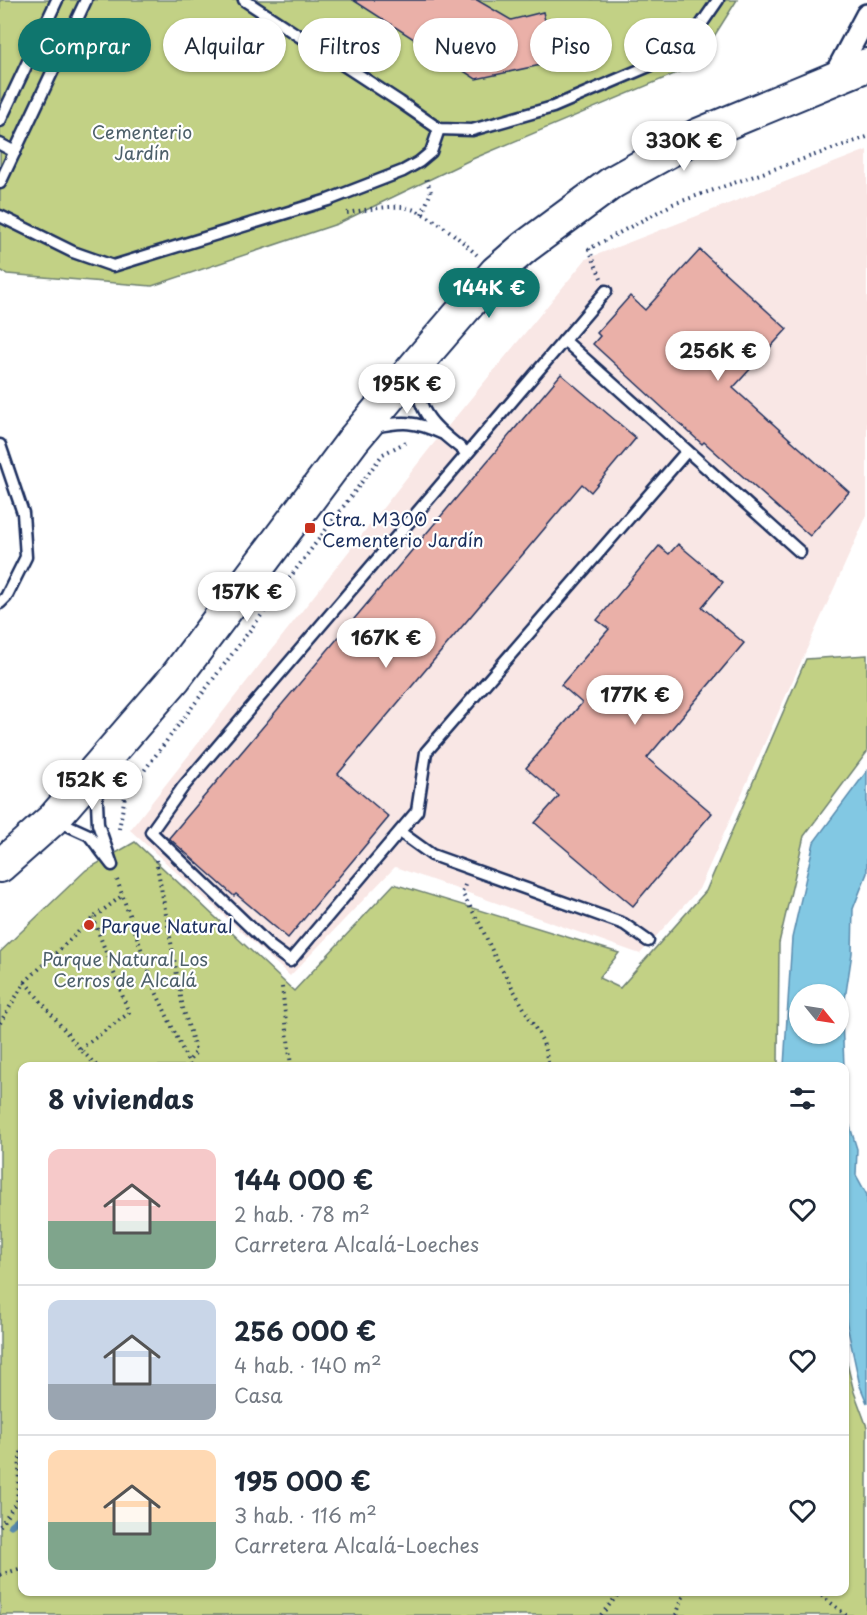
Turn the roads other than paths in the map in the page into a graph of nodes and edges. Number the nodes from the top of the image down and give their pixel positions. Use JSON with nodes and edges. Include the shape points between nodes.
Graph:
{"nodes":[{"id":1,"x":57,"y":0,"type":"edge"},
{"id":2,"x":86,"y":0,"type":"edge"},
{"id":3,"x":244,"y":0,"type":"edge"},
{"id":4,"x":718,"y":0,"type":"edge"},
{"id":5,"x":867,"y":15,"type":"edge"},
{"id":6,"x":867,"y":65,"type":"edge"},
{"id":7,"x":833,"y":80,"type":"junction"},
{"id":8,"x":0,"y":121,"type":"edge"},
{"id":9,"x":439,"y":129,"type":"junction"},
{"id":10,"x":0,"y":144,"type":"edge"},
{"id":11,"x":15,"y":152,"type":"junction"},
{"id":12,"x":0,"y":183,"type":"edge"},
{"id":13,"x":0,"y":216,"type":"edge"},
{"id":14,"x":606,"y":291,"type":"road end"},
{"id":15,"x":564,"y":340,"type":"junction"},
{"id":16,"x":421,"y":359,"type":"junction"},
{"id":17,"x":443,"y":434,"type":"junction"},
{"id":18,"x":354,"y":440,"type":"junction"},
{"id":19,"x":0,"y":445,"type":"edge"},
{"id":20,"x":687,"y":451,"type":"junction"},
{"id":21,"x":468,"y":453,"type":"junction"},
{"id":22,"x":800,"y":552,"type":"dead end"},
{"id":23,"x":0,"y":603,"type":"edge"},
{"id":24,"x":95,"y":771,"type":"junction"},
{"id":25,"x":53,"y":819,"type":"junction"},
{"id":26,"x":400,"y":832,"type":"junction"},
{"id":27,"x":0,"y":866,"type":"edge"},
{"id":28,"x":648,"y":941,"type":"dead end"}],
"edges":[{"from":1,"to":8,"type":"lane"},
{"from":2,"to":11,"type":"lane"},
{"from":3,"to":9,"type":"lane"},
{"from":4,"to":9,"type":"lane","via":[[682,52],[553,107],[472,129]]},
{"from":5,"to":7,"type":"street"},
{"from":6,"to":7,"type":"main road"},
{"from":7,"to":16,"type":"main road","via":[[699,135],[613,182],[496,272]]},
{"from":9,"to":13,"type":"lane","via":[[431,152],[403,171],[328,200],[112,266],[73,252]]},
{"from":10,"to":11,"type":"lane"},
{"from":11,"to":12,"type":"lane"},
{"from":14,"to":15,"type":"lane"},
{"from":15,"to":20,"type":"lane"},
{"from":15,"to":21,"type":"lane"},
{"from":16,"to":17,"type":"lane","via":[[419,403]]},
{"from":16,"to":18,"type":"main road"},
{"from":17,"to":18,"type":"lane","via":[[400,422],[375,427]]},
{"from":17,"to":21,"type":"lane"},
{"from":18,"to":24,"type":"main road","via":[[175,678]]},
{"from":19,"to":23,"type":"lane","via":[[23,513],[26,557]]},
{"from":20,"to":22,"type":"lane"},
{"from":20,"to":26,"type":"lane","via":[[426,752],[417,811]]},
{"from":21,"to":26,"type":"lane","via":[[183,787],[151,832],[290,961]]},
{"from":24,"to":25,"type":"main road"},
{"from":24,"to":25,"type":"lane","via":[[99,824],[112,865],[89,835]]},
{"from":25,"to":27,"type":"main road"},
{"from":26,"to":28,"type":"lane","via":[[432,855],[624,924]]}]}
